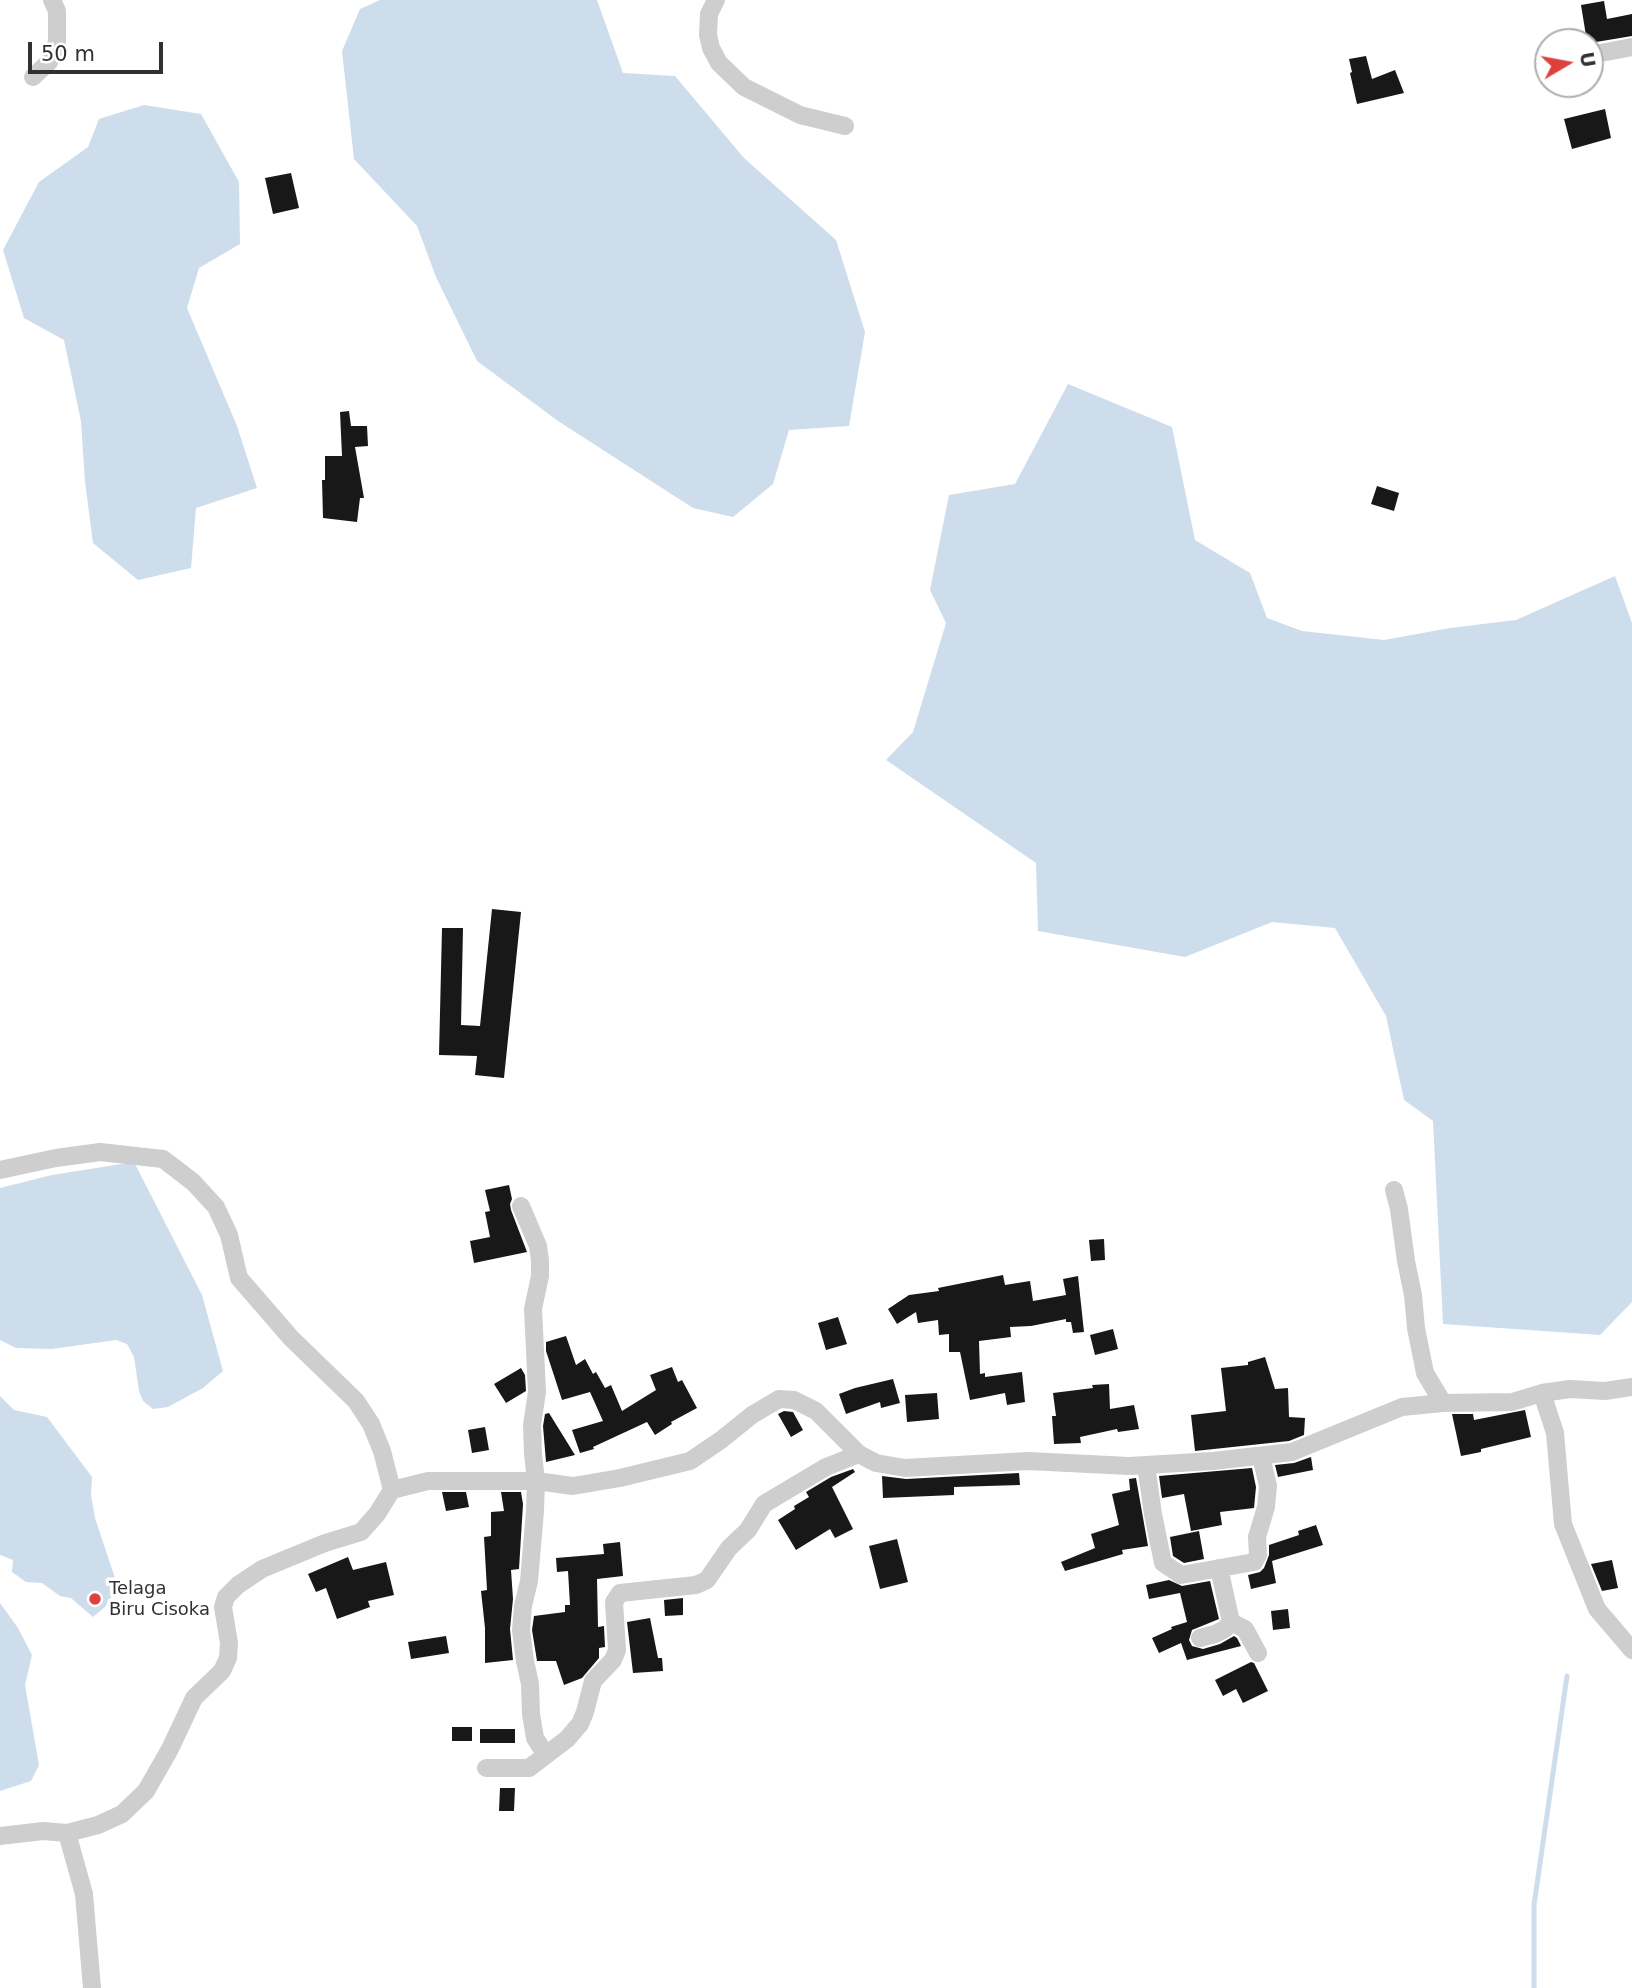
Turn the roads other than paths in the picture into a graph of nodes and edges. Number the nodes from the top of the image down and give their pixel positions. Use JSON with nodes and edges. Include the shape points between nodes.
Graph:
{"nodes":[{"id":1,"x":52,"y":0,"type":"edge"},
{"id":2,"x":716,"y":0,"type":"edge"},
{"id":3,"x":1632,"y":47,"type":"edge"},
{"id":4,"x":1604,"y":52,"type":"edge"},
{"id":5,"x":33,"y":76,"type":"dead end"},
{"id":6,"x":845,"y":126,"type":"dead end"},
{"id":7,"x":0,"y":1170,"type":"edge"},
{"id":8,"x":1394,"y":1190,"type":"dead end"},
{"id":9,"x":521,"y":1206,"type":"dead end"},
{"id":10,"x":1632,"y":1387,"type":"edge"},
{"id":11,"x":1542,"y":1393,"type":"junction"},
{"id":12,"x":1443,"y":1403,"type":"junction"},
{"id":13,"x":859,"y":1454,"type":"junction"},
{"id":14,"x":1261,"y":1456,"type":"junction"},
{"id":15,"x":1146,"y":1465,"type":"junction"},
{"id":16,"x":536,"y":1481,"type":"junction"},
{"id":17,"x":392,"y":1490,"type":"junction"},
{"id":18,"x":1219,"y":1568,"type":"junction"},
{"id":19,"x":1231,"y":1622,"type":"junction"},
{"id":20,"x":1200,"y":1638,"type":"dead end"},
{"id":21,"x":1632,"y":1650,"type":"edge"},
{"id":22,"x":1258,"y":1653,"type":"dead end"},
{"id":23,"x":546,"y":1755,"type":"junction"},
{"id":24,"x":486,"y":1768,"type":"dead end"},
{"id":25,"x":67,"y":1833,"type":"junction"},
{"id":26,"x":0,"y":1836,"type":"edge"},
{"id":27,"x":92,"y":1988,"type":"edge"}],
"edges":[{"from":1,"to":5,"type":"street","via":[[57,11],[57,42],[49,62]]},
{"from":2,"to":6,"type":"street","via":[[709,14],[708,35],[719,63],[744,87],[800,115]]},
{"from":3,"to":4,"type":"street"},
{"from":7,"to":17,"type":"street","via":[[100,1152],[163,1159],[192,1182],[216,1207],[229,1234],[239,1278],[291,1338],[356,1401],[371,1423]]},
{"from":8,"to":12,"type":"street","via":[[1425,1373]]},
{"from":9,"to":16,"type":"street","via":[[540,1260],[533,1309]]},
{"from":10,"to":11,"type":"street"},
{"from":11,"to":12,"type":"street","via":[[1512,1402]]},
{"from":11,"to":21,"type":"street","via":[[1555,1433],[1563,1524],[1597,1609]]},
{"from":12,"to":14,"type":"street","via":[[1402,1407],[1292,1452]]},
{"from":13,"to":15,"type":"street","via":[[876,1463],[905,1468],[1028,1461]]},
{"from":13,"to":16,"type":"street","via":[[816,1411],[794,1400],[779,1399],[690,1461],[573,1486]]},
{"from":13,"to":23,"type":"street","via":[[826,1467],[764,1504],[707,1580],[617,1596],[613,1660],[593,1681],[580,1724]]},
{"from":14,"to":15,"type":"street"},
{"from":14,"to":18,"type":"street","via":[[1268,1486],[1257,1537],[1258,1555],[1254,1562]]},
{"from":15,"to":18,"type":"street","via":[[1163,1563],[1181,1575]]},
{"from":16,"to":17,"type":"street","via":[[428,1481]]},
{"from":16,"to":23,"type":"street","via":[[521,1630],[530,1714],[535,1738]]},
{"from":17,"to":25,"type":"street","via":[[361,1532],[262,1569],[226,1597],[228,1658],[222,1671],[194,1698],[146,1791],[122,1814]]},
{"from":18,"to":19,"type":"street"},
{"from":19,"to":20,"type":"street"},
{"from":19,"to":22,"type":"street","via":[[1245,1629]]},
{"from":23,"to":24,"type":"street","via":[[529,1768]]},
{"from":25,"to":26,"type":"street"},
{"from":25,"to":27,"type":"street","via":[[84,1894]]}]}
